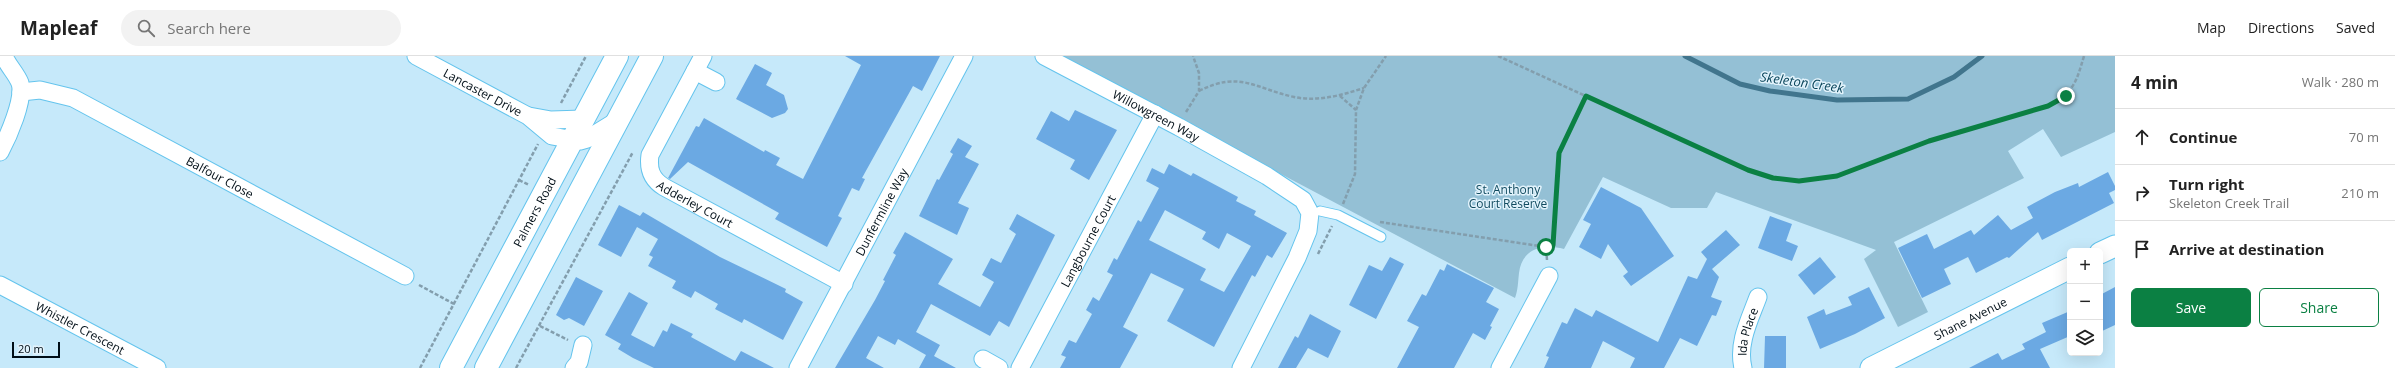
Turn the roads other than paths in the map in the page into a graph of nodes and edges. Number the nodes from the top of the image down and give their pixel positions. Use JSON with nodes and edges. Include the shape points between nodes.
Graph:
{"nodes":[{"id":1,"x":4,"y":56,"type":"edge"},
{"id":2,"x":15,"y":56,"type":"edge"},
{"id":3,"x":416,"y":56,"type":"edge"},
{"id":4,"x":617,"y":56,"type":"edge"},
{"id":5,"x":652,"y":56,"type":"edge"},
{"id":6,"x":703,"y":56,"type":"edge"},
{"id":7,"x":964,"y":56,"type":"edge"},
{"id":8,"x":1044,"y":56,"type":"edge"},
{"id":9,"x":695,"y":71,"type":"junction"},
{"id":10,"x":716,"y":82,"type":"dead end"},
{"id":11,"x":27,"y":91,"type":"junction"},
{"id":12,"x":1155,"y":114,"type":"junction"},
{"id":13,"x":583,"y":119,"type":"junction"},
{"id":14,"x":618,"y":120,"type":"junction"},
{"id":15,"x":548,"y":126,"type":"junction"},
{"id":16,"x":572,"y":141,"type":"junction"},
{"id":17,"x":4,"y":145,"type":"edge"},
{"id":18,"x":1315,"y":212,"type":"junction"},
{"id":19,"x":1381,"y":237,"type":"dead end"},
{"id":20,"x":2115,"y":246,"type":"edge"},
{"id":21,"x":2103,"y":252,"type":"edge"},
{"id":22,"x":2067,"y":270,"type":"edge"},
{"id":23,"x":404,"y":276,"type":"road end"},
{"id":24,"x":1548,"y":276,"type":"road end"},
{"id":25,"x":844,"y":284,"type":"junction"},
{"id":26,"x":2,"y":286,"type":"edge"},
{"id":27,"x":1758,"y":296,"type":"dead end"},
{"id":28,"x":578,"y":343,"type":"road end"},
{"id":29,"x":983,"y":359,"type":"dead end"},
{"id":30,"x":581,"y":366,"type":"edge"},
{"id":31,"x":156,"y":368,"type":"edge"},
{"id":32,"x":451,"y":368,"type":"edge"},
{"id":33,"x":486,"y":368,"type":"edge"},
{"id":34,"x":798,"y":368,"type":"edge"},
{"id":35,"x":999,"y":368,"type":"edge"},
{"id":36,"x":1020,"y":368,"type":"edge"},
{"id":37,"x":1241,"y":368,"type":"edge"},
{"id":38,"x":1500,"y":368,"type":"edge"},
{"id":39,"x":1743,"y":368,"type":"edge"},
{"id":40,"x":1871,"y":368,"type":"edge"}],
"edges":[{"from":1,"to":11,"type":"street"},
{"from":2,"to":11,"type":"street","via":[[31,82]]},
{"from":3,"to":15,"type":"street","name":"Lancaster Drive"},
{"from":4,"to":13,"type":"main road","name":"Palmers Road"},
{"from":5,"to":14,"type":"main road"},
{"from":6,"to":9,"type":"street","name":"Adderley Court"},
{"from":7,"to":25,"type":"street","name":"Dunfermline Way"},
{"from":8,"to":12,"type":"street","name":"Willowgreen Way"},
{"from":9,"to":10,"type":"street"},
{"from":9,"to":25,"type":"street","name":"Adderley Court","via":[[650,155],[649,168],[654,179],[664,187]]},
{"from":11,"to":17,"type":"street"},
{"from":11,"to":23,"type":"street","name":"Balfour Close","via":[[49,92],[73,98]]},
{"from":12,"to":18,"type":"street","name":"Willowgreen Way","via":[[1267,176],[1303,200]]},
{"from":12,"to":36,"type":"street","name":"Langbourne Court"},
{"from":13,"to":15,"type":"street"},
{"from":13,"to":16,"type":"main road","name":"Palmers Road"},
{"from":14,"to":16,"type":"street","name":"Lancaster Drive","via":[[587,139]]},
{"from":14,"to":33,"type":"main road"},
{"from":15,"to":16,"type":"street","name":"Lancaster Drive","via":[[552,136]]},
{"from":16,"to":32,"type":"main road","name":"Palmers Road"},
{"from":18,"to":19,"type":"lane","via":[[1338,215]]},
{"from":18,"to":37,"type":"street","via":[[1297,258]]},
{"from":20,"to":21,"type":"street"},
{"from":22,"to":40,"type":"street","name":"Shane Avenue"},
{"from":24,"to":38,"type":"street"},
{"from":25,"to":34,"type":"street","name":"Dunfermline Way"},
{"from":26,"to":31,"type":"street","name":"Whistler Crescent"},
{"from":27,"to":39,"type":"street","name":"Ida Place","via":[[1742,340]]},
{"from":28,"to":30,"type":"street"},
{"from":29,"to":35,"type":"street"}]}
